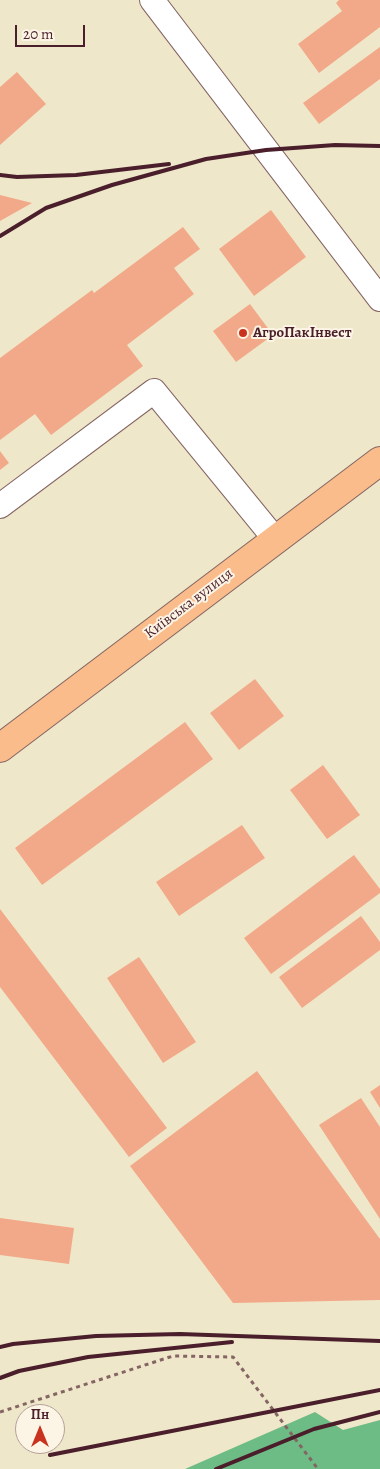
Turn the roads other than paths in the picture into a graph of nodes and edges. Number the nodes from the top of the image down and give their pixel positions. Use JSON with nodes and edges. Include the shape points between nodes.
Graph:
{"nodes":[{"id":1,"x":152,"y":0,"type":"edge"},
{"id":2,"x":380,"y":299,"type":"edge"},
{"id":3,"x":380,"y":461,"type":"edge"},
{"id":4,"x":0,"y":506,"type":"edge"},
{"id":5,"x":275,"y":539,"type":"junction"},
{"id":6,"x":0,"y":748,"type":"edge"}],
"edges":[{"from":1,"to":2,"type":"lane"},
{"from":3,"to":5,"type":"main road","name":"Київська вулиця"},
{"from":4,"to":5,"type":"lane","via":[[154,391]]},
{"from":5,"to":6,"type":"main road","name":"Київська вулиця"}]}
